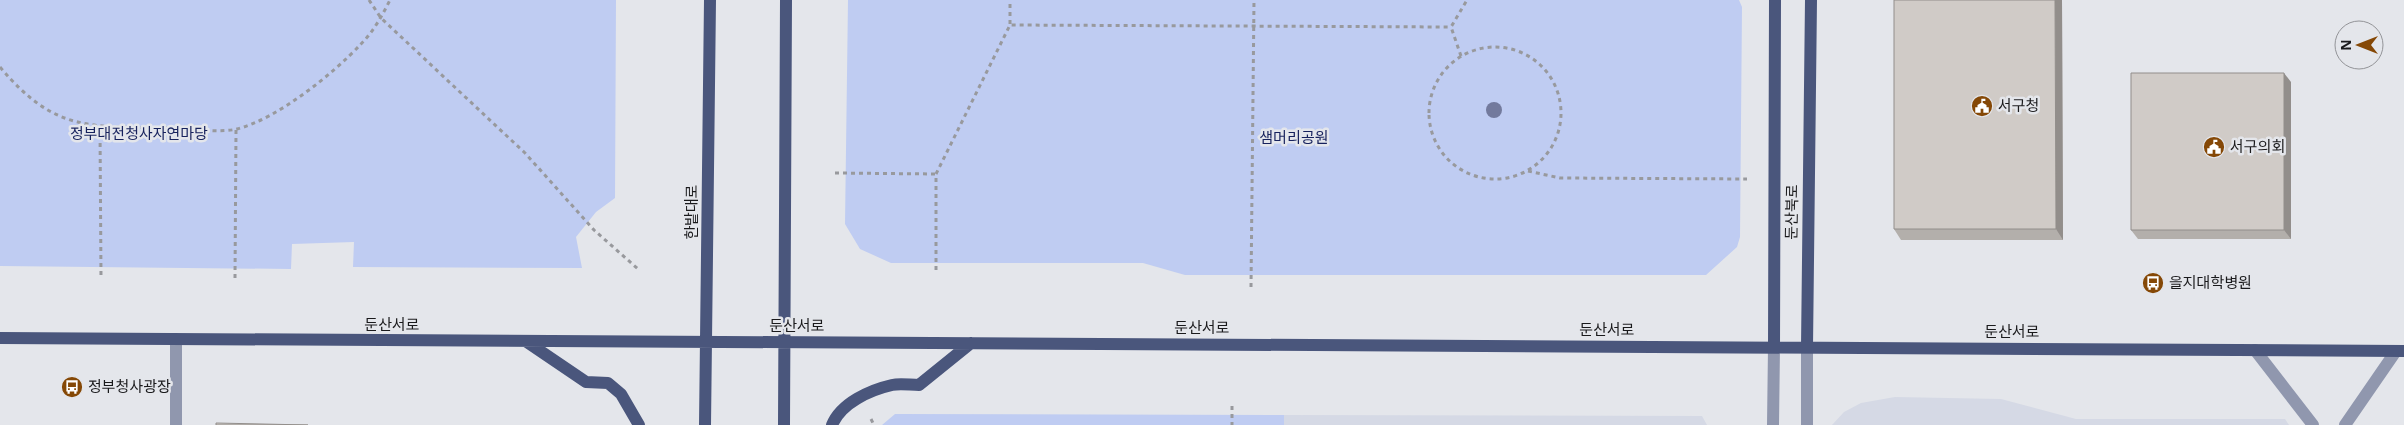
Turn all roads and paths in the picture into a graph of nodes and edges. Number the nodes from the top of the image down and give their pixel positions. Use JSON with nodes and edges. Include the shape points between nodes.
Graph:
{"nodes":[{"id":1,"x":368,"y":0,"type":"edge"},
{"id":2,"x":390,"y":0,"type":"edge"},
{"id":3,"x":710,"y":0,"type":"edge"},
{"id":4,"x":786,"y":0,"type":"edge"},
{"id":5,"x":1010,"y":0,"type":"edge"},
{"id":6,"x":1254,"y":0,"type":"edge"},
{"id":7,"x":1467,"y":0,"type":"edge"},
{"id":8,"x":1775,"y":0,"type":"edge"},
{"id":9,"x":1811,"y":0,"type":"edge"},
{"id":10,"x":381,"y":18,"type":"junction"},
{"id":11,"x":1010,"y":25,"type":"junction"},
{"id":12,"x":1254,"y":26,"type":"junction"},
{"id":13,"x":1451,"y":27,"type":"junction"},
{"id":14,"x":1461,"y":56,"type":"junction"},
{"id":15,"x":0,"y":67,"type":"edge"},
{"id":16,"x":100,"y":126,"type":"junction"},
{"id":17,"x":236,"y":130,"type":"junction"},
{"id":18,"x":1528,"y":171,"type":"junction"},
{"id":19,"x":836,"y":174,"type":"dead end"},
{"id":20,"x":936,"y":174,"type":"junction"},
{"id":21,"x":1747,"y":179,"type":"dead end"},
{"id":22,"x":638,"y":269,"type":"dead end"},
{"id":23,"x":936,"y":270,"type":"dead end"},
{"id":24,"x":101,"y":277,"type":"dead end"},
{"id":25,"x":234,"y":278,"type":"dead end"},
{"id":26,"x":1251,"y":287,"type":"dead end"},
{"id":27,"x":0,"y":338,"type":"edge"},
{"id":28,"x":176,"y":339,"type":"junction"},
{"id":29,"x":527,"y":342,"type":"junction"},
{"id":30,"x":707,"y":342,"type":"junction"},
{"id":31,"x":785,"y":342,"type":"junction"},
{"id":32,"x":972,"y":343,"type":"junction"},
{"id":33,"x":1774,"y":347,"type":"junction"},
{"id":34,"x":1807,"y":347,"type":"junction"},
{"id":35,"x":2255,"y":350,"type":"junction"},
{"id":36,"x":2400,"y":351,"type":"edge"},
{"id":37,"x":1232,"y":406,"type":"dead end"},
{"id":38,"x":871,"y":419,"type":"dead end"},
{"id":39,"x":176,"y":425,"type":"edge"},
{"id":40,"x":639,"y":425,"type":"edge"},
{"id":41,"x":706,"y":425,"type":"edge"},
{"id":42,"x":784,"y":425,"type":"edge"},
{"id":43,"x":832,"y":425,"type":"edge"},
{"id":44,"x":874,"y":425,"type":"edge"},
{"id":45,"x":1232,"y":425,"type":"edge"},
{"id":46,"x":1773,"y":425,"type":"edge"},
{"id":47,"x":1807,"y":425,"type":"edge"},
{"id":48,"x":2313,"y":425,"type":"edge"},
{"id":49,"x":2345,"y":425,"type":"edge"}],
"edges":[{"from":1,"to":10,"type":"path"},
{"from":2,"to":10,"type":"path"},
{"from":3,"to":30,"type":"main road","name":"한밭대로"},
{"from":4,"to":31,"type":"main road"},
{"from":5,"to":11,"type":"path"},
{"from":6,"to":12,"type":"path"},
{"from":7,"to":13,"type":"path"},
{"from":8,"to":33,"type":"main road","name":"둔산북로"},
{"from":9,"to":34,"type":"main road","name":"둔산북로"},
{"from":10,"to":17,"type":"path","via":[[362,43],[335,69],[270,116]]},
{"from":10,"to":22,"type":"path","via":[[525,153],[594,230]]},
{"from":11,"to":12,"type":"path"},
{"from":11,"to":20,"type":"path"},
{"from":12,"to":13,"type":"path"},
{"from":12,"to":26,"type":"path"},
{"from":13,"to":14,"type":"path"},
{"from":14,"to":18,"type":"path","via":[[1445,70],[1434,89],[1429,110],[1432,131],[1441,151],[1456,166],[1475,176],[1496,179]]},
{"from":14,"to":18,"type":"path","via":[[1480,48],[1501,47],[1521,52],[1539,63],[1552,80],[1560,99],[1561,120],[1555,140],[1544,158]]},
{"from":15,"to":16,"type":"path","via":[[19,90],[46,111],[66,120]]},
{"from":16,"to":17,"type":"path"},
{"from":16,"to":24,"type":"path"},
{"from":17,"to":25,"type":"path"},
{"from":18,"to":21,"type":"path","via":[[1560,178]]},
{"from":19,"to":20,"type":"path"},
{"from":20,"to":23,"type":"path"},
{"from":27,"to":28,"type":"main road","name":"둔산서로"},
{"from":28,"to":29,"type":"main road","name":"둔산서로"},
{"from":28,"to":39,"type":"street"},
{"from":29,"to":30,"type":"main road","name":"둔산서로"},
{"from":29,"to":40,"type":"main road","via":[[586,382],[608,383],[621,394]]},
{"from":30,"to":31,"type":"main road","name":"둔산서로"},
{"from":30,"to":41,"type":"main road","name":"한밭대로"},
{"from":31,"to":32,"type":"main road","name":"둔산서로"},
{"from":31,"to":42,"type":"main road"},
{"from":32,"to":33,"type":"main road","name":"둔산서로"},
{"from":32,"to":43,"type":"main road","via":[[919,385],[894,384],[871,391],[848,405]]},
{"from":33,"to":34,"type":"main road","name":"둔산서로"},
{"from":33,"to":46,"type":"street","name":"둔산북로"},
{"from":34,"to":35,"type":"main road","name":"둔산서로"},
{"from":34,"to":47,"type":"street","name":"둔산북로"},
{"from":35,"to":36,"type":"main road","name":"둔산서로"},
{"from":35,"to":48,"type":"street"},
{"from":36,"to":49,"type":"street"},
{"from":37,"to":45,"type":"path"},
{"from":38,"to":44,"type":"path"}]}
